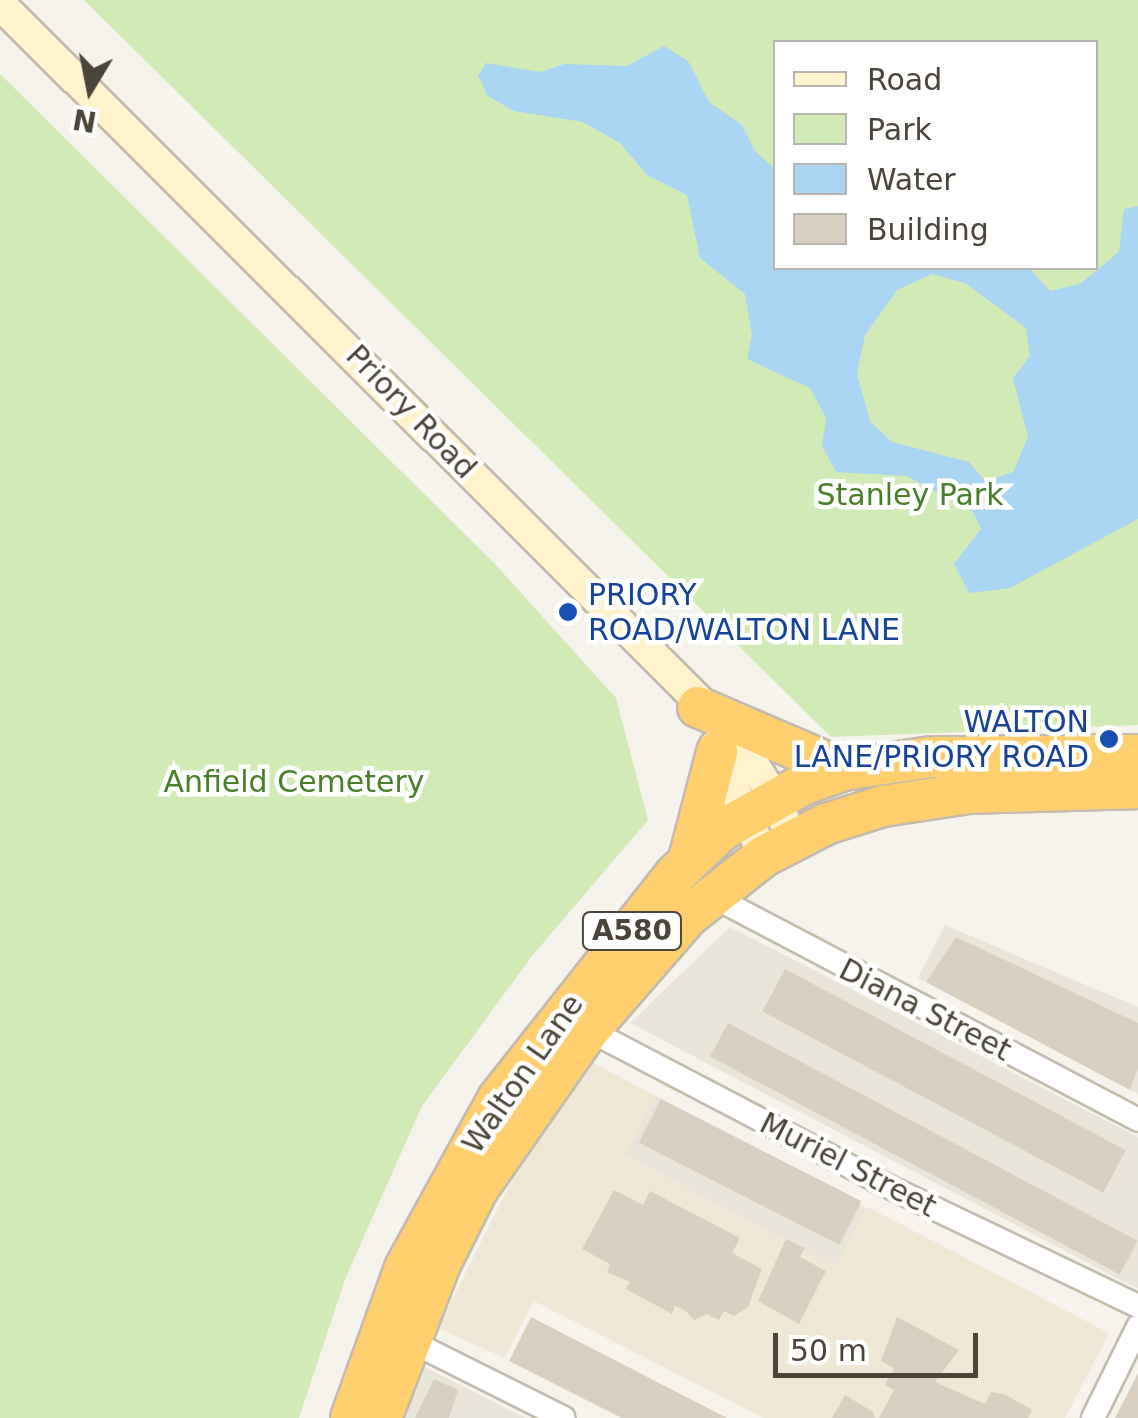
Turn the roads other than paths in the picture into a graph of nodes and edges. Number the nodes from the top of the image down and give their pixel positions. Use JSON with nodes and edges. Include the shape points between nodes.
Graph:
{"nodes":[{"id":1,"x":0,"y":4,"type":"edge"},
{"id":2,"x":707,"y":724,"type":"junction"},
{"id":3,"x":1138,"y":755,"type":"edge"},
{"id":4,"x":844,"y":770,"type":"junction"},
{"id":5,"x":1138,"y":788,"type":"edge"},
{"id":6,"x":760,"y":806,"type":"junction"},
{"id":7,"x":778,"y":850,"type":"junction"},
{"id":8,"x":687,"y":863,"type":"junction"},
{"id":9,"x":714,"y":897,"type":"junction"},
{"id":10,"x":576,"y":1022,"type":"junction"},
{"id":11,"x":1138,"y":1120,"type":"edge"},
{"id":12,"x":1138,"y":1306,"type":"edge"},
{"id":13,"x":1138,"y":1326,"type":"edge"},
{"id":14,"x":408,"y":1340,"type":"junction"},
{"id":15,"x":351,"y":1418,"type":"edge"},
{"id":16,"x":381,"y":1418,"type":"edge"},
{"id":17,"x":564,"y":1418,"type":"edge"},
{"id":18,"x":1093,"y":1418,"type":"edge"}],
"edges":[{"from":1,"to":2,"type":"street","name":"Priory Road","via":[[278,275]]},
{"from":2,"to":4,"type":"highway"},
{"from":2,"to":6,"type":"street","name":"Priory Road"},
{"from":2,"to":8,"type":"highway"},
{"from":3,"to":4,"type":"highway","name":"Walton Lane","number":"A580","via":[[931,757]]},
{"from":4,"to":6,"type":"highway","name":"Walton Lane","number":"A580"},
{"from":5,"to":7,"type":"highway","name":"Walton Lane","number":"A580","via":[[905,801],[826,824]]},
{"from":6,"to":7,"type":"street","name":"Priory Road"},
{"from":6,"to":8,"type":"highway","name":"Walton Lane","number":"A580"},
{"from":7,"to":9,"type":"highway","name":"Walton Lane","number":"A580"},
{"from":8,"to":10,"type":"highway","name":"Walton Lane","number":"A580"},
{"from":9,"to":10,"type":"highway","name":"Walton Lane","number":"A580"},
{"from":9,"to":11,"type":"street","name":"Diana Street"},
{"from":10,"to":12,"type":"street","name":"Muriel Street","via":[[876,1181]]},
{"from":10,"to":14,"type":"highway","name":"Walton Lane","number":"A580","via":[[477,1190]]},
{"from":10,"to":15,"type":"highway","name":"Walton Lane","number":"A580","via":[[498,1099],[451,1178],[404,1268]]},
{"from":13,"to":18,"type":"street"},
{"from":14,"to":16,"type":"highway","name":"Walton Lane","number":"A580"},
{"from":14,"to":17,"type":"street"}]}
